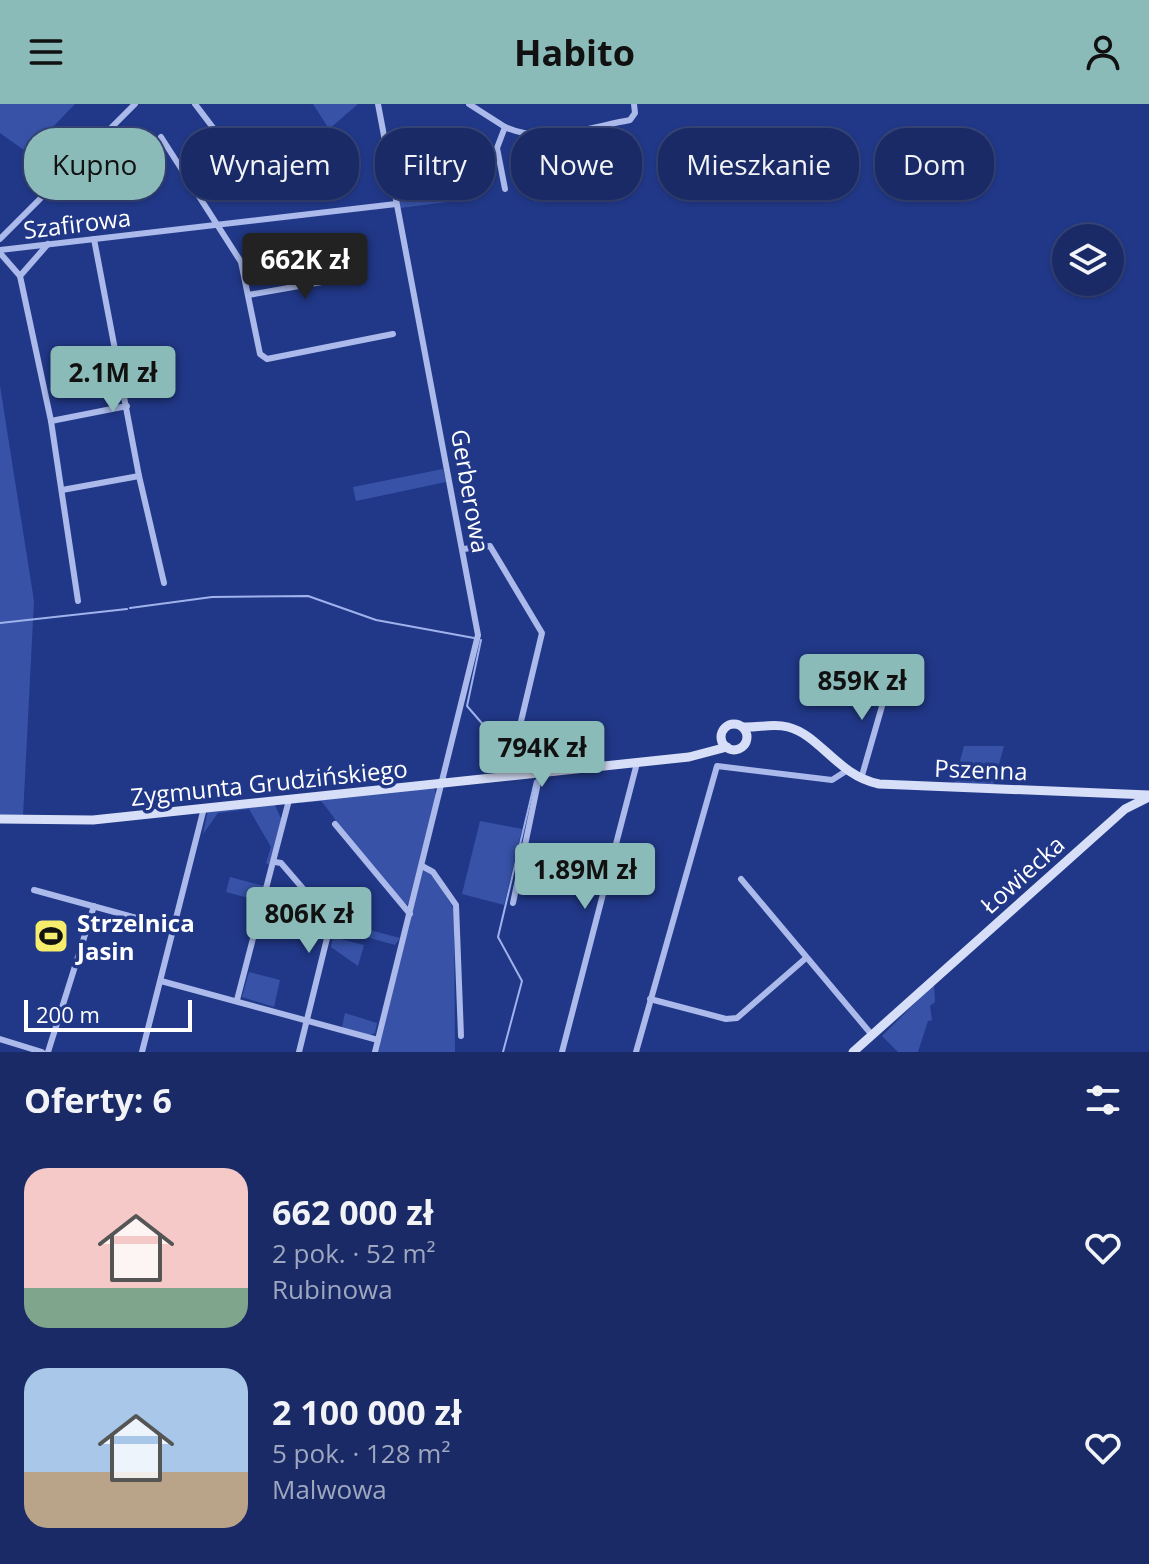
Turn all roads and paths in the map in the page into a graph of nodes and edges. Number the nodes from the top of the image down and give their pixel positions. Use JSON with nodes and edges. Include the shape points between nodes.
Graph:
{"nodes":[{"id":1,"x":135,"y":104,"type":"edge"},
{"id":2,"x":195,"y":104,"type":"edge"},
{"id":3,"x":378,"y":104,"type":"edge"},
{"id":4,"x":469,"y":104,"type":"edge"},
{"id":5,"x":634,"y":104,"type":"edge"},
{"id":6,"x":505,"y":127,"type":"junction"},
{"id":7,"x":111,"y":128,"type":"edge"},
{"id":8,"x":213,"y":128,"type":"edge"},
{"id":9,"x":165,"y":143,"type":"edge"},
{"id":10,"x":505,"y":189,"type":"dead end"},
{"id":11,"x":39,"y":200,"type":"edge"},
{"id":12,"x":396,"y":204,"type":"junction"},
{"id":13,"x":219,"y":225,"type":"junction"},
{"id":14,"x":0,"y":239,"type":"edge"},
{"id":15,"x":94,"y":239,"type":"junction"},
{"id":16,"x":48,"y":244,"type":"junction"},
{"id":17,"x":0,"y":251,"type":"edge"},
{"id":18,"x":20,"y":276,"type":"junction"},
{"id":19,"x":356,"y":276,"type":"dead end"},
{"id":20,"x":248,"y":295,"type":"junction"},
{"id":21,"x":393,"y":334,"type":"dead end"},
{"id":22,"x":127,"y":406,"type":"junction"},
{"id":23,"x":51,"y":421,"type":"junction"},
{"id":24,"x":139,"y":476,"type":"junction"},
{"id":25,"x":62,"y":490,"type":"junction"},
{"id":26,"x":463,"y":549,"type":"junction"},
{"id":27,"x":164,"y":583,"type":"dead end"},
{"id":28,"x":78,"y":601,"type":"dead end"},
{"id":29,"x":891,"y":675,"type":"dead end"},
{"id":30,"x":772,"y":725,"type":"junction"},
{"id":31,"x":743,"y":727,"type":"junction"},
{"id":32,"x":722,"y":736,"type":"junction"},
{"id":33,"x":747,"y":739,"type":"junction"},
{"id":34,"x":727,"y":747,"type":"junction"},
{"id":35,"x":702,"y":755,"type":"junction"},
{"id":36,"x":637,"y":763,"type":"junction"},
{"id":37,"x":846,"y":771,"type":"junction"},
{"id":38,"x":540,"y":773,"type":"junction"},
{"id":39,"x":508,"y":776,"type":"junction"},
{"id":40,"x":861,"y":779,"type":"junction"},
{"id":41,"x":443,"y":783,"type":"junction"},
{"id":42,"x":1120,"y":794,"type":"junction"},
{"id":43,"x":1149,"y":796,"type":"edge"},
{"id":44,"x":289,"y":800,"type":"junction"},
{"id":45,"x":1129,"y":806,"type":"junction"},
{"id":46,"x":204,"y":808,"type":"junction"},
{"id":47,"x":0,"y":819,"type":"edge"},
{"id":48,"x":335,"y":824,"type":"dead end"},
{"id":49,"x":275,"y":862,"type":"junction"},
{"id":50,"x":422,"y":866,"type":"junction"},
{"id":51,"x":741,"y":879,"type":"dead end"},
{"id":52,"x":34,"y":890,"type":"dead end"},
{"id":53,"x":513,"y":903,"type":"dead end"},
{"id":54,"x":94,"y":906,"type":"junction"},
{"id":55,"x":410,"y":914,"type":"junction"},
{"id":56,"x":173,"y":928,"type":"junction"},
{"id":57,"x":806,"y":958,"type":"junction"},
{"id":58,"x":161,"y":981,"type":"junction"},
{"id":59,"x":650,"y":999,"type":"junction"},
{"id":60,"x":237,"y":1000,"type":"junction"},
{"id":61,"x":308,"y":1020,"type":"junction"},
{"id":62,"x":872,"y":1035,"type":"junction"},
{"id":63,"x":461,"y":1036,"type":"dead end"},
{"id":64,"x":0,"y":1039,"type":"edge"},
{"id":65,"x":378,"y":1040,"type":"junction"},
{"id":66,"x":45,"y":1052,"type":"edge"},
{"id":67,"x":142,"y":1052,"type":"edge"},
{"id":68,"x":299,"y":1052,"type":"edge"},
{"id":69,"x":375,"y":1052,"type":"edge"},
{"id":70,"x":562,"y":1052,"type":"edge"},
{"id":71,"x":636,"y":1052,"type":"edge"},
{"id":72,"x":853,"y":1052,"type":"edge"}],
"edges":[{"from":1,"to":7,"type":"street"},
{"from":2,"to":8,"type":"street"},
{"from":3,"to":12,"type":"street","name":"Gerberowa"},
{"from":4,"to":6,"type":"street"},
{"from":5,"to":6,"type":"street","via":[[634,117],[539,136]]},
{"from":6,"to":10,"type":"street","via":[[497,148]]},
{"from":9,"to":13,"type":"street"},
{"from":11,"to":14,"type":"street"},
{"from":12,"to":13,"type":"street","name":"Szafirowa"},
{"from":12,"to":26,"type":"street","name":"Gerberowa"},
{"from":13,"to":15,"type":"street","name":"Szafirowa"},
{"from":13,"to":20,"type":"street","via":[[241,262]]},
{"from":15,"to":16,"type":"street","name":"Szafirowa"},
{"from":15,"to":22,"type":"street"},
{"from":16,"to":17,"type":"street","name":"Szafirowa"},
{"from":16,"to":18,"type":"street"},
{"from":17,"to":18,"type":"street"},
{"from":18,"to":23,"type":"street"},
{"from":19,"to":20,"type":"street"},
{"from":20,"to":21,"type":"street","via":[[260,354],[267,359]]},
{"from":22,"to":23,"type":"street"},
{"from":22,"to":24,"type":"street"},
{"from":23,"to":25,"type":"street"},
{"from":24,"to":25,"type":"street"},
{"from":24,"to":27,"type":"street"},
{"from":25,"to":28,"type":"street"},
{"from":26,"to":39,"type":"street","via":[[490,546],[542,633]]},
{"from":26,"to":41,"type":"street","name":"Gerberowa","via":[[478,642]]},
{"from":29,"to":40,"type":"street"},
{"from":30,"to":31,"type":"street","name":"Pszenna"},
{"from":30,"to":33,"type":"street"},
{"from":30,"to":37,"type":"street","name":"Pszenna","via":[[795,729]]},
{"from":31,"to":32,"type":"street","name":"Pszenna","via":[[730,725]]},
{"from":31,"to":33,"type":"street"},
{"from":32,"to":34,"type":"street"},
{"from":32,"to":35,"type":"street","name":"Pszenna"},
{"from":33,"to":34,"type":"street","via":[[739,748]]},
{"from":34,"to":35,"type":"street"},
{"from":35,"to":36,"type":"street"},
{"from":36,"to":38,"type":"street","name":"Zygmunta Grudzińskiego"},
{"from":36,"to":70,"type":"street"},
{"from":37,"to":40,"type":"street","name":"Pszenna"},
{"from":37,"to":59,"type":"street","via":[[832,780],[717,766]]},
{"from":38,"to":39,"type":"street","name":"Zygmunta Grudzińskiego"},
{"from":38,"to":53,"type":"street"},
{"from":39,"to":41,"type":"street","name":"Zygmunta Grudzińskiego"},
{"from":40,"to":42,"type":"street","name":"Pszenna","via":[[893,785]]},
{"from":41,"to":44,"type":"street","name":"Zygmunta Grudzińskiego"},
{"from":41,"to":50,"type":"street","name":"Gerberowa"},
{"from":42,"to":43,"type":"street","name":"Pszenna"},
{"from":42,"to":45,"type":"street"},
{"from":43,"to":45,"type":"street","name":"Łowiecka"},
{"from":44,"to":46,"type":"street","name":"Zygmunta Grudzińskiego"},
{"from":44,"to":49,"type":"street"},
{"from":45,"to":62,"type":"street","name":"Łowiecka"},
{"from":46,"to":47,"type":"street","name":"Zygmunta Grudzińskiego","via":[[80,821]]},
{"from":46,"to":56,"type":"street"},
{"from":48,"to":55,"type":"street"},
{"from":49,"to":60,"type":"street"},
{"from":49,"to":61,"type":"street","via":[[329,922]]},
{"from":50,"to":55,"type":"street","name":"Gerberowa"},
{"from":50,"to":63,"type":"street","via":[[433,872],[456,905]]},
{"from":51,"to":57,"type":"street"},
{"from":52,"to":54,"type":"street"},
{"from":54,"to":56,"type":"street"},
{"from":54,"to":66,"type":"street"},
{"from":55,"to":65,"type":"street","name":"Gerberowa"},
{"from":56,"to":58,"type":"street"},
{"from":57,"to":59,"type":"street","via":[[737,1018]]},
{"from":57,"to":62,"type":"street"},
{"from":58,"to":60,"type":"street"},
{"from":58,"to":67,"type":"street"},
{"from":59,"to":71,"type":"street"},
{"from":60,"to":61,"type":"street"},
{"from":61,"to":65,"type":"street"},
{"from":61,"to":68,"type":"street"},
{"from":62,"to":72,"type":"street","name":"Łowiecka"},
{"from":64,"to":66,"type":"street"},
{"from":65,"to":69,"type":"street","name":"Gerberowa"}]}
